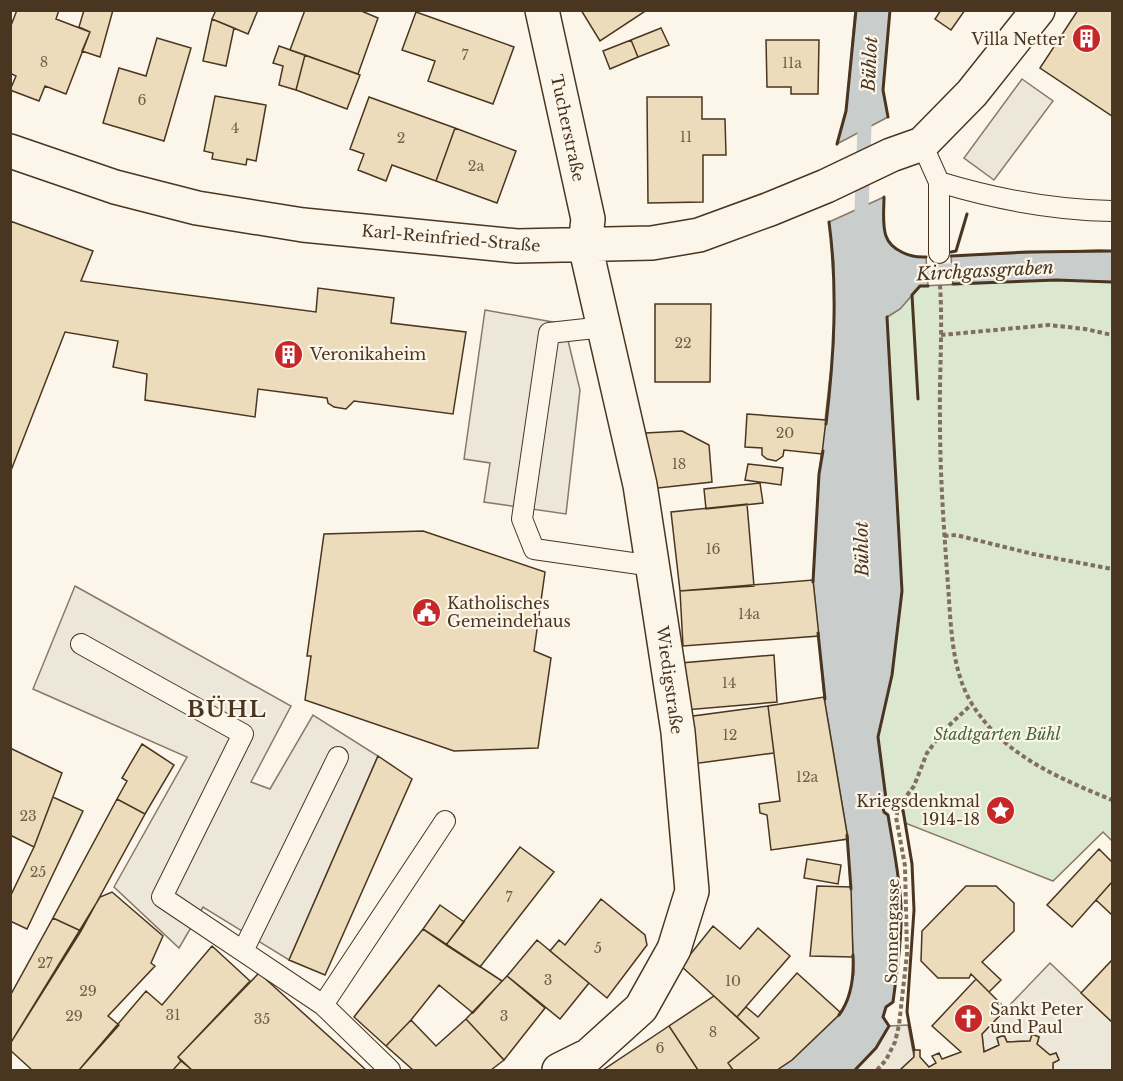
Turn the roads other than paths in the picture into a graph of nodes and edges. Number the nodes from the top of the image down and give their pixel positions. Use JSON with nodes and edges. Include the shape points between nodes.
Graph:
{"nodes":[{"id":1,"x":542,"y":10,"type":"edge"},
{"id":2,"x":1038,"y":10,"type":"edge"},
{"id":3,"x":922,"y":144,"type":"junction"},
{"id":4,"x":10,"y":151,"type":"edge"},
{"id":5,"x":939,"y":182,"type":"junction"},
{"id":6,"x":1113,"y":211,"type":"edge"},
{"id":7,"x":585,"y":245,"type":"junction"},
{"id":8,"x":939,"y":252,"type":"dead end"},
{"id":9,"x":604,"y":327,"type":"junction"},
{"id":10,"x":653,"y":566,"type":"junction"},
{"id":11,"x":81,"y":644,"type":"dead end"},
{"id":12,"x":338,"y":757,"type":"dead end"},
{"id":13,"x":445,"y":822,"type":"dead end"},
{"id":14,"x":243,"y":951,"type":"junction"},
{"id":15,"x":323,"y":1005,"type":"junction"},
{"id":16,"x":390,"y":1071,"type":"edge"},
{"id":17,"x":560,"y":1071,"type":"edge"}],
"edges":[{"from":1,"to":7,"type":"street","name":"Tucherstraße","via":[[588,219]]},
{"from":2,"to":3,"type":"street","name":"Karl-Reinfried-Straße","via":[[972,93]]},
{"from":3,"to":5,"type":"lane"},
{"from":3,"to":7,"type":"street","name":"Karl-Reinfried-Straße","via":[[699,235],[652,243]]},
{"from":4,"to":7,"type":"street","name":"Karl-Reinfried-Straße","via":[[115,187],[221,212],[314,226],[517,246]]},
{"from":5,"to":6,"type":"lane","via":[[974,193],[1070,210]]},
{"from":5,"to":8,"type":"lane"},
{"from":7,"to":9,"type":"street","name":"Wiedigstraße"},
{"from":9,"to":10,"type":"street","name":"Wiedigstraße","via":[[640,485]]},
{"from":9,"to":10,"type":"lane","via":[[549,333],[522,519],[534,549]]},
{"from":10,"to":17,"type":"street","name":"Wiedigstraße","via":[[678,732],[692,891],[674,949],[641,1008],[589,1055]]},
{"from":11,"to":14,"type":"lane","via":[[243,734],[162,897]]},
{"from":12,"to":14,"type":"lane"},
{"from":13,"to":15,"type":"lane"},
{"from":14,"to":15,"type":"lane"},
{"from":15,"to":16,"type":"lane"}]}
